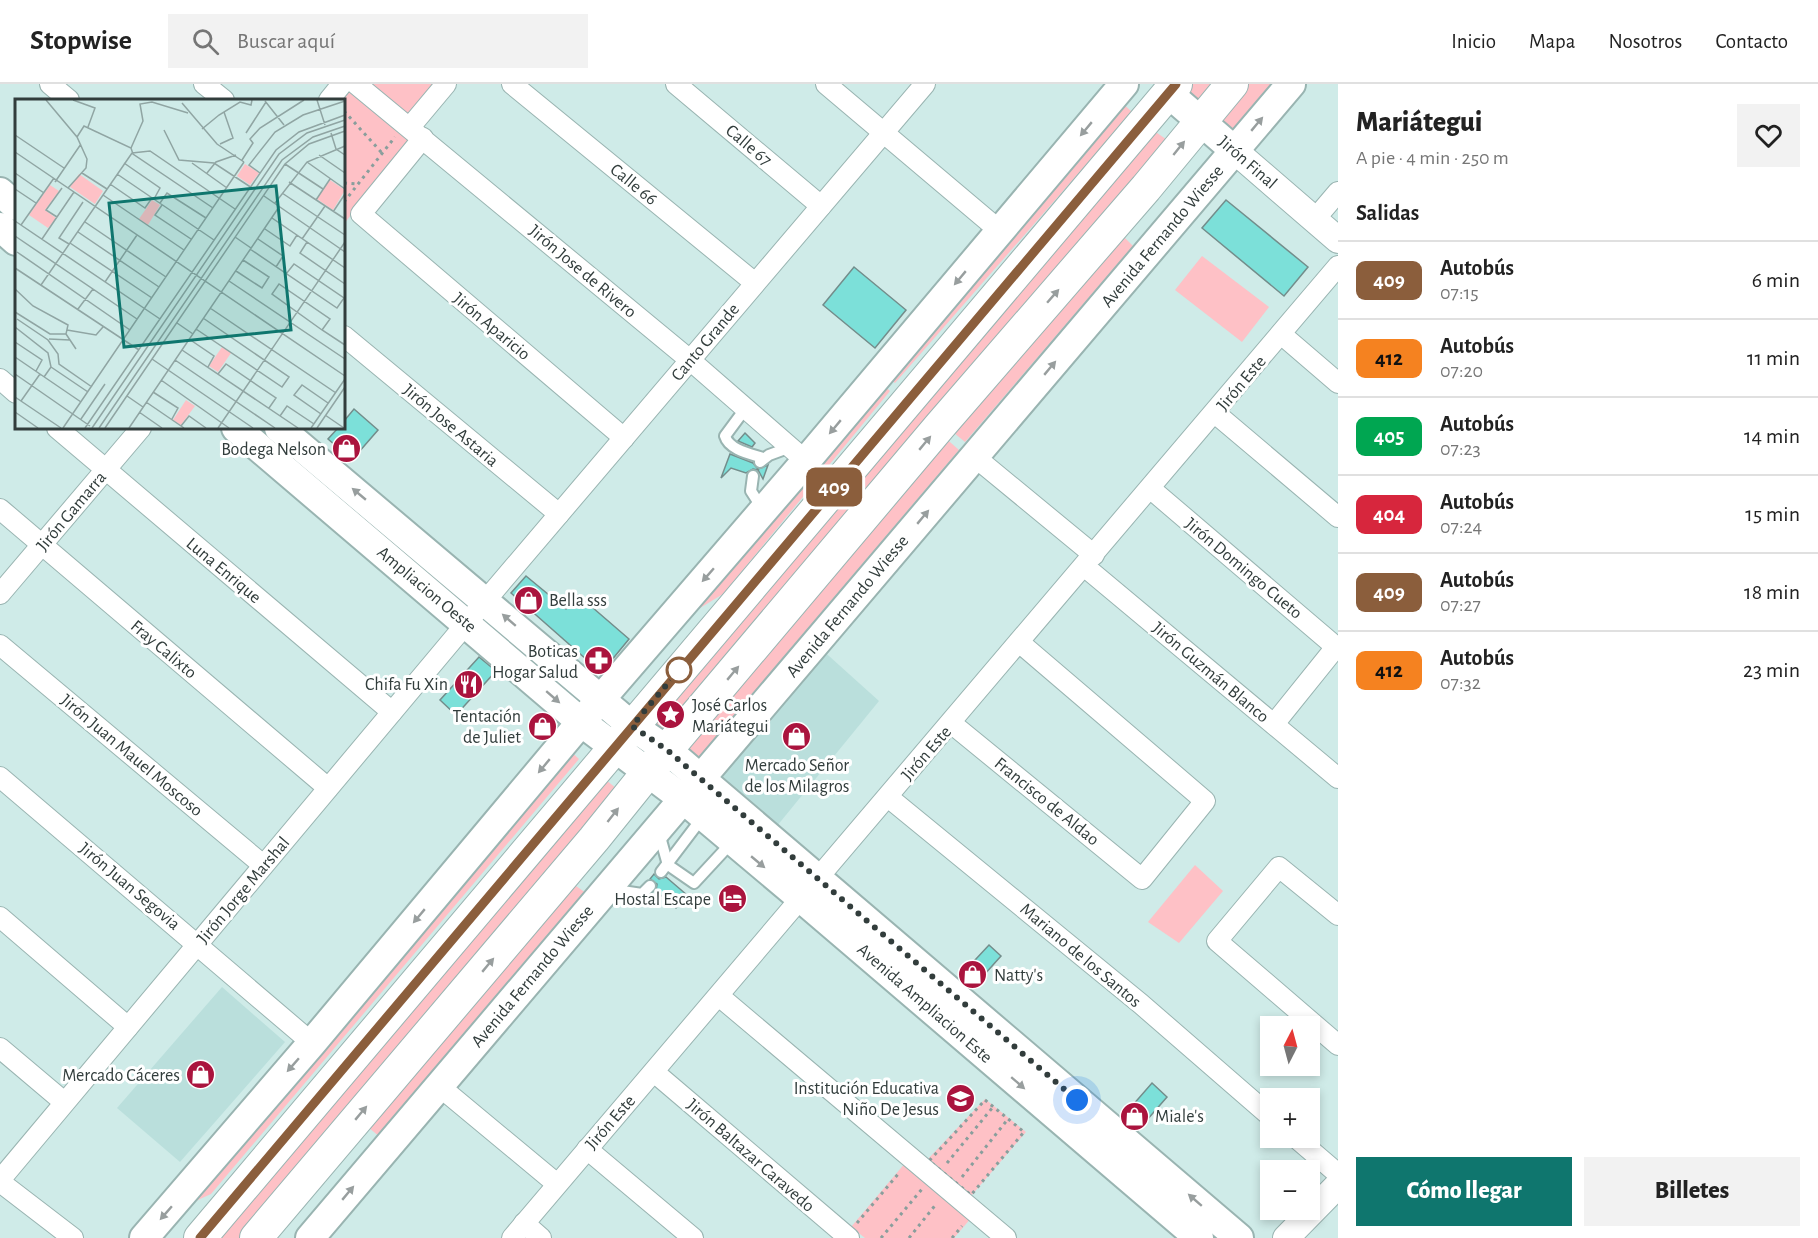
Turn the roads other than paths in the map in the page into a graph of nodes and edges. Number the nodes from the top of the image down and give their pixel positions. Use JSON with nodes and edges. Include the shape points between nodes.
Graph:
{"nodes":[{"id":1,"x":50,"y":84,"type":"edge"},
{"id":2,"x":204,"y":84,"type":"edge"},
{"id":3,"x":342,"y":84,"type":"edge"},
{"id":4,"x":446,"y":84,"type":"edge"},
{"id":5,"x":512,"y":84,"type":"edge"},
{"id":6,"x":676,"y":84,"type":"edge"},
{"id":7,"x":826,"y":84,"type":"edge"},
{"id":8,"x":925,"y":84,"type":"edge"},
{"id":9,"x":1124,"y":84,"type":"edge"},
{"id":10,"x":1232,"y":84,"type":"edge"},
{"id":11,"x":1291,"y":84,"type":"edge"},
{"id":12,"x":361,"y":85,"type":"edge"},
{"id":13,"x":1167,"y":87,"type":"edge"},
{"id":14,"x":68,"y":99,"type":"edge"},
{"id":15,"x":223,"y":99,"type":"edge"},
{"id":16,"x":330,"y":99,"type":"edge"},
{"id":17,"x":1200,"y":121,"type":"junction"},
{"id":18,"x":884,"y":132,"type":"junction"},
{"id":19,"x":410,"y":133,"type":"junction"},
{"id":20,"x":1235,"y":151,"type":"junction"},
{"id":21,"x":0,"y":192,"type":"edge"},
{"id":22,"x":1338,"y":192,"type":"edge"},
{"id":23,"x":15,"y":205,"type":"edge"},
{"id":24,"x":821,"y":206,"type":"junction"},
{"id":25,"x":1315,"y":219,"type":"junction"},
{"id":26,"x":0,"y":227,"type":"edge"},
{"id":27,"x":1000,"y":231,"type":"junction"},
{"id":28,"x":15,"y":240,"type":"edge"},
{"id":29,"x":1338,"y":240,"type":"edge"},
{"id":30,"x":1338,"y":266,"type":"edge"},
{"id":31,"x":755,"y":283,"type":"junction"},
{"id":32,"x":1281,"y":334,"type":"junction"},
{"id":33,"x":345,"y":337,"type":"edge"},
{"id":34,"x":690,"y":360,"type":"junction"},
{"id":35,"x":0,"y":379,"type":"edge"},
{"id":36,"x":1338,"y":383,"type":"edge"},
{"id":37,"x":15,"y":392,"type":"edge"},
{"id":38,"x":745,"y":409,"type":"junction"},
{"id":39,"x":1215,"y":413,"type":"junction"},
{"id":40,"x":58,"y":429,"type":"edge"},
{"id":41,"x":140,"y":429,"type":"edge"},
{"id":42,"x":237,"y":429,"type":"edge"},
{"id":43,"x":280,"y":429,"type":"edge"},
{"id":44,"x":624,"y":438,"type":"junction"},
{"id":45,"x":797,"y":454,"type":"junction"},
{"id":46,"x":975,"y":457,"type":"junction"},
{"id":47,"x":106,"y":469,"type":"junction"},
{"id":48,"x":753,"y":476,"type":"dead end"},
{"id":49,"x":1151,"y":489,"type":"junction"},
{"id":50,"x":0,"y":509,"type":"edge"},
{"id":51,"x":764,"y":510,"type":"junction"},
{"id":52,"x":559,"y":514,"type":"junction"},
{"id":53,"x":1338,"y":517,"type":"edge"},
{"id":54,"x":42,"y":545,"type":"junction"},
{"id":55,"x":1089,"y":561,"type":"junction"},
{"id":56,"x":0,"y":594,"type":"edge"},
{"id":57,"x":486,"y":600,"type":"junction"},
{"id":58,"x":467,"y":622,"type":"junction"},
{"id":59,"x":1019,"y":642,"type":"junction"},
{"id":60,"x":0,"y":645,"type":"edge"},
{"id":61,"x":601,"y":700,"type":"junction"},
{"id":62,"x":392,"y":712,"type":"junction"},
{"id":63,"x":581,"y":722,"type":"junction"},
{"id":64,"x":951,"y":723,"type":"junction"},
{"id":65,"x":1274,"y":724,"type":"junction"},
{"id":66,"x":622,"y":737,"type":"junction"},
{"id":67,"x":657,"y":761,"type":"junction"},
{"id":68,"x":0,"y":777,"type":"edge"},
{"id":69,"x":1338,"y":778,"type":"edge"},
{"id":70,"x":328,"y":788,"type":"junction"},
{"id":71,"x":691,"y":788,"type":"junction"},
{"id":72,"x":888,"y":796,"type":"junction"},
{"id":73,"x":704,"y":816,"type":"junction"},
{"id":74,"x":658,"y":827,"type":"junction"},
{"id":75,"x":733,"y":841,"type":"junction"},
{"id":76,"x":264,"y":865,"type":"junction"},
{"id":77,"x":665,"y":869,"type":"junction"},
{"id":78,"x":650,"y":886,"type":"dead end"},
{"id":79,"x":606,"y":888,"type":"junction"},
{"id":80,"x":809,"y":889,"type":"junction"},
{"id":81,"x":1338,"y":915,"type":"edge"},
{"id":82,"x":0,"y":917,"type":"edge"},
{"id":83,"x":198,"y":943,"type":"junction"},
{"id":84,"x":719,"y":996,"type":"junction"},
{"id":85,"x":128,"y":1027,"type":"junction"},
{"id":86,"x":312,"y":1043,"type":"junction"},
{"id":87,"x":1338,"y":1045,"type":"edge"},
{"id":88,"x":0,"y":1048,"type":"edge"},
{"id":89,"x":654,"y":1071,"type":"junction"},
{"id":90,"x":439,"y":1086,"type":"junction"},
{"id":91,"x":64,"y":1102,"type":"junction"},
{"id":92,"x":1260,"y":1107,"type":"edge"},
{"id":93,"x":1308,"y":1148,"type":"edge"},
{"id":94,"x":587,"y":1149,"type":"junction"},
{"id":95,"x":1338,"y":1174,"type":"edge"},
{"id":96,"x":0,"y":1181,"type":"edge"},
{"id":97,"x":557,"y":1184,"type":"junction"},
{"id":98,"x":1338,"y":1185,"type":"edge"},
{"id":99,"x":518,"y":1231,"type":"edge"},
{"id":100,"x":843,"y":1233,"type":"edge"},
{"id":101,"x":73,"y":1238,"type":"edge"},
{"id":102,"x":144,"y":1238,"type":"edge"},
{"id":103,"x":200,"y":1238,"type":"edge"},
{"id":104,"x":256,"y":1238,"type":"edge"},
{"id":105,"x":310,"y":1238,"type":"edge"},
{"id":106,"x":541,"y":1238,"type":"edge"},
{"id":107,"x":693,"y":1238,"type":"edge"},
{"id":108,"x":1006,"y":1238,"type":"edge"},
{"id":109,"x":1199,"y":1238,"type":"edge"},
{"id":110,"x":1239,"y":1238,"type":"edge"},
{"id":111,"x":1286,"y":1238,"type":"edge"}],
"edges":[{"from":1,"to":14,"type":"street"},
{"from":2,"to":15,"type":"street"},
{"from":3,"to":16,"type":"street"},
{"from":4,"to":19,"type":"street"},
{"from":5,"to":31,"type":"street","name":"Calle 66"},
{"from":6,"to":24,"type":"street","name":"Calle 67"},
{"from":7,"to":18,"type":"street"},
{"from":8,"to":18,"type":"street","name":"Canto Grande"},
{"from":9,"to":27,"type":"main road","one_way":true},
{"from":10,"to":17,"type":"main road"},
{"from":20,"to":11,"type":"main road","name":"Avenida Fernando Wiesse","one_way":true},
{"from":12,"to":19,"type":"street","name":"Jirón Jose de Rivero"},
{"from":13,"to":17,"type":"main road","name":"Jirón Final"},
{"from":13,"to":66,"type":"main road"},
{"from":17,"to":20,"type":"main road","name":"Jirón Final"},
{"from":67,"to":17,"type":"main road","one_way":true},
{"from":18,"to":24,"type":"street","name":"Canto Grande"},
{"from":18,"to":27,"type":"street"},
{"from":19,"to":34,"type":"street","name":"Jirón Jose de Rivero"},
{"from":19,"to":44,"type":"street","name":"Jirón Aparicio","via":[[361,214]]},
{"from":20,"to":25,"type":"street","name":"Jirón Final"},
{"from":46,"to":20,"type":"main road","name":"Avenida Fernando Wiesse","one_way":true},
{"from":21,"to":23,"type":"main road"},
{"from":22,"to":25,"type":"street"},
{"from":24,"to":31,"type":"street","name":"Canto Grande"},
{"from":25,"to":29,"type":"street","name":"Jirón Final"},
{"from":26,"to":28,"type":"main road"},
{"from":27,"to":45,"type":"main road","one_way":true},
{"from":30,"to":32,"type":"street","name":"Jirón Este"},
{"from":31,"to":34,"type":"street","name":"Canto Grande"},
{"from":32,"to":36,"type":"street"},
{"from":32,"to":39,"type":"street","name":"Jirón Este"},
{"from":33,"to":52,"type":"street","name":"Jirón Jose Astaria"},
{"from":34,"to":38,"type":"street","name":"Jirón Jose de Rivero"},
{"from":34,"to":44,"type":"street","name":"Canto Grande"},
{"from":35,"to":37,"type":"street"},
{"from":38,"to":45,"type":"street","name":"Jirón Jose de Rivero"},
{"from":38,"to":45,"type":"lane","via":[[726,440],[762,460]]},
{"from":39,"to":49,"type":"street","name":"Jirón Este"},
{"from":39,"to":53,"type":"street"},
{"from":40,"to":47,"type":"street","name":"Luna Enrique"},
{"from":41,"to":47,"type":"street","name":"Jirón Gamarra"},
{"from":42,"to":58,"type":"main road","name":"Ampliacion Oeste"},
{"from":57,"to":43,"type":"main road","name":"Ampliacion Oeste","one_way":true},
{"from":44,"to":52,"type":"street","name":"Canto Grande"},
{"from":45,"to":51,"type":"main road"},
{"from":46,"to":55,"type":"street","name":"Jirón Guzmán Blanco"},
{"from":71,"to":46,"type":"main road","name":"Avenida Fernando Wiesse","one_way":true},
{"from":47,"to":54,"type":"street","name":"Jirón Gamarra"},
{"from":47,"to":62,"type":"street","name":"Luna Enrique"},
{"from":48,"to":51,"type":"lane","via":[[751,491]]},
{"from":49,"to":55,"type":"street","name":"Jirón Este"},
{"from":49,"to":65,"type":"street","name":"Jirón Domingo Cueto","via":[[1336,648]]},
{"from":50,"to":54,"type":"street","name":"Fray Calixto"},
{"from":51,"to":61,"type":"main road","one_way":true},
{"from":52,"to":57,"type":"street","name":"Canto Grande"},
{"from":54,"to":56,"type":"street","name":"Jirón Gamarra"},
{"from":54,"to":70,"type":"street","name":"Fray Calixto"},
{"from":55,"to":59,"type":"street","name":"Jirón Este"},
{"from":55,"to":65,"type":"street","name":"Jirón Guzmán Blanco"},
{"from":57,"to":58,"type":"street","name":"Jirón Jorge Marshal"},
{"from":61,"to":57,"type":"main road","name":"Ampliacion Oeste","one_way":true},
{"from":58,"to":62,"type":"street","name":"Jirón Jorge Marshal"},
{"from":58,"to":63,"type":"main road","name":"Ampliacion Oeste","one_way":true},
{"from":59,"to":64,"type":"street","name":"Jirón Este"},
{"from":59,"to":64,"type":"street","name":"Francisco de Aldao","via":[[1205,801],[1142,879]]},
{"from":60,"to":76,"type":"street","name":"Jirón Juan Mauel Moscoso"},
{"from":61,"to":63,"type":"main road"},
{"from":61,"to":66,"type":"main road","name":"Ampliacion Oeste"},
{"from":62,"to":70,"type":"street","name":"Jirón Jorge Marshal"},
{"from":63,"to":66,"type":"main road","name":"Ampliacion Oeste"},
{"from":63,"to":86,"type":"main road","one_way":true},
{"from":64,"to":72,"type":"street","name":"Jirón Este"},
{"from":65,"to":69,"type":"street","name":"Jirón Guzmán Blanco"},
{"from":66,"to":67,"type":"main road","name":"Ampliacion Oeste"},
{"from":66,"to":103,"type":"main road"},
{"from":67,"to":71,"type":"main road","name":"Avenida Ampliacion Este"},
{"from":104,"to":67,"type":"main road","one_way":true},
{"from":68,"to":83,"type":"street","name":"Jirón Juan Segovia"},
{"from":70,"to":76,"type":"street","name":"Jirón Jorge Marshal"},
{"from":71,"to":73,"type":"main road","name":"Avenida Ampliacion Este"},
{"from":71,"to":74,"type":"main road","name":"Avenida Fernando Wiesse"},
{"from":71,"to":80,"type":"main road","name":"Avenida Ampliacion Este"},
{"from":72,"to":80,"type":"street","name":"Jirón Este"},
{"from":72,"to":92,"type":"street","name":"Mariano de los Santos"},
{"from":73,"to":75,"type":"main road","name":"Avenida Ampliacion Este"},
{"from":73,"to":77,"type":"lane"},
{"from":74,"to":77,"type":"lane"},
{"from":74,"to":79,"type":"main road","name":"Avenida Fernando Wiesse"},
{"from":75,"to":77,"type":"lane","via":[[694,883]]},
{"from":75,"to":80,"type":"main road","name":"Avenida Ampliacion Este","one_way":true},
{"from":76,"to":83,"type":"street","name":"Jirón Jorge Marshal"},
{"from":78,"to":79,"type":"lane","via":[[642,894]]},
{"from":79,"to":90,"type":"main road","name":"Avenida Fernando Wiesse"},
{"from":80,"to":84,"type":"street","name":"Jirón Este"},
{"from":80,"to":109,"type":"main road","name":"Avenida Ampliacion Este","one_way":true},
{"from":110,"to":80,"type":"main road","name":"Avenida Ampliacion Este","one_way":true},
{"from":81,"to":87,"type":"street","via":[[1279,867],[1217,941]]},
{"from":82,"to":85,"type":"street"},
{"from":83,"to":85,"type":"street","name":"Jirón Jorge Marshal"},
{"from":83,"to":86,"type":"street","name":"Jirón Juan Segovia"},
{"from":84,"to":89,"type":"street","name":"Jirón Este"},
{"from":84,"to":108,"type":"street"},
{"from":85,"to":91,"type":"street","name":"Jirón Jorge Marshal"},
{"from":86,"to":102,"type":"main road","one_way":true},
{"from":88,"to":91,"type":"street"},
{"from":89,"to":94,"type":"street","name":"Jirón Este"},
{"from":89,"to":100,"type":"street","name":"Jirón Baltazar Caravedo"},
{"from":90,"to":97,"type":"street"},
{"from":105,"to":90,"type":"main road","name":"Avenida Fernando Wiesse","one_way":true},
{"from":91,"to":96,"type":"street","name":"Jirón Jorge Marshal"},
{"from":93,"to":95,"type":"street"},
{"from":94,"to":97,"type":"street","name":"Jirón Este"},
{"from":94,"to":107,"type":"street"},
{"from":96,"to":101,"type":"street"},
{"from":97,"to":99,"type":"street","name":"Jirón Este"},
{"from":98,"to":111,"type":"street"},
{"from":99,"to":106,"type":"street"}]}
